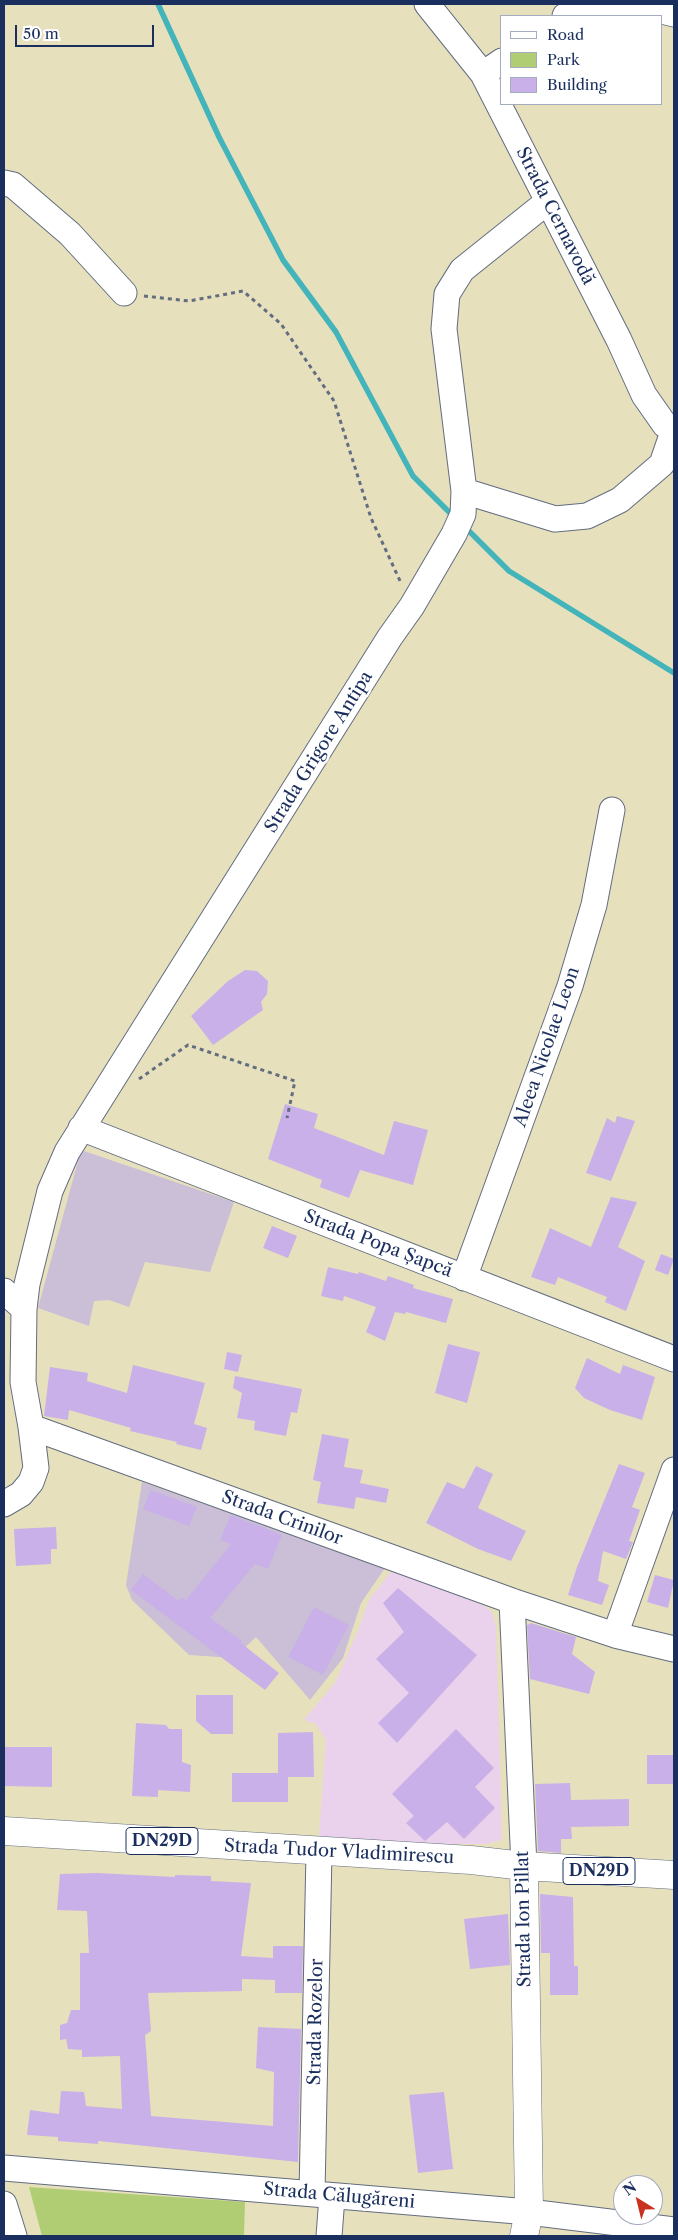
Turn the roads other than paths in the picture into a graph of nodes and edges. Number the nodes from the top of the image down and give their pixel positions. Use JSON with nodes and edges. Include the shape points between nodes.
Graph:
{"nodes":[{"id":1,"x":427,"y":4,"type":"edge"},
{"id":2,"x":568,"y":11,"type":"edge"},
{"id":3,"x":674,"y":14,"type":"edge"},
{"id":4,"x":492,"y":68,"type":"edge"},
{"id":5,"x":500,"y":87,"type":"edge"},
{"id":6,"x":507,"y":105,"type":"edge"},
{"id":7,"x":4,"y":183,"type":"edge"},
{"id":8,"x":547,"y":202,"type":"junction"},
{"id":9,"x":124,"y":293,"type":"road end"},
{"id":10,"x":674,"y":431,"type":"edge"},
{"id":11,"x":460,"y":513,"type":"junction"},
{"id":12,"x":612,"y":810,"type":"dead end"},
{"id":13,"x":82,"y":1128,"type":"junction"},
{"id":14,"x":464,"y":1278,"type":"junction"},
{"id":15,"x":4,"y":1291,"type":"edge"},
{"id":16,"x":24,"y":1309,"type":"junction"},
{"id":17,"x":674,"y":1359,"type":"edge"},
{"id":18,"x":31,"y":1427,"type":"junction"},
{"id":19,"x":674,"y":1470,"type":"edge"},
{"id":20,"x":4,"y":1504,"type":"edge"},
{"id":21,"x":512,"y":1601,"type":"junction"},
{"id":22,"x":615,"y":1635,"type":"junction"},
{"id":23,"x":674,"y":1649,"type":"edge"},
{"id":24,"x":4,"y":1831,"type":"edge"},
{"id":25,"x":319,"y":1852,"type":"junction"},
{"id":26,"x":524,"y":1866,"type":"junction"},
{"id":27,"x":674,"y":1875,"type":"edge"},
{"id":28,"x":4,"y":2168,"type":"edge"},
{"id":29,"x":322,"y":2195,"type":"junction"},
{"id":30,"x":4,"y":2204,"type":"edge"},
{"id":31,"x":526,"y":2224,"type":"edge"},
{"id":32,"x":674,"y":2230,"type":"edge"},
{"id":33,"x":14,"y":2236,"type":"edge"},
{"id":34,"x":329,"y":2236,"type":"edge"}],
"edges":[{"from":1,"to":4,"type":"street","name":"Strada Cernavodă"},
{"from":2,"to":3,"type":"street","via":[[600,5],[633,4]]},
{"from":4,"to":5,"type":"street","name":"Strada Cernavodă"},
{"from":6,"to":8,"type":"street","name":"Strada Cernavodă"},
{"from":7,"to":9,"type":"street","via":[[13,185],[70,234]]},
{"from":8,"to":10,"type":"street","name":"Strada Cernavodă","via":[[644,395],[664,425]]},
{"from":8,"to":11,"type":"street","via":[[462,270],[446,294],[444,329]]},
{"from":10,"to":11,"type":"street","via":[[662,464],[620,500],[587,516],[555,519]]},
{"from":11,"to":13,"type":"street","name":"Strada Grigore Antipa","via":[[412,606]]},
{"from":12,"to":14,"type":"street","name":"Aleea Nicolae Leon","via":[[594,905],[570,986]]},
{"from":13,"to":14,"type":"street","name":"Strada Popa Șapcă"},
{"from":13,"to":16,"type":"street","name":"Strada Grigore Antipa","via":[[67,1152],[50,1191]]},
{"from":14,"to":17,"type":"street","name":"Strada Popa Șapcă"},
{"from":15,"to":16,"type":"street"},
{"from":16,"to":18,"type":"street","via":[[22,1382]]},
{"from":18,"to":20,"type":"street","via":[[36,1468],[31,1482],[21,1494]]},
{"from":18,"to":21,"type":"street","name":"Strada Crinilor"},
{"from":19,"to":22,"type":"street"},
{"from":21,"to":22,"type":"street","name":"Strada Crinilor"},
{"from":21,"to":26,"type":"street","name":"Strada Ion Pillat"},
{"from":22,"to":23,"type":"street","name":"Strada Crinilor"},
{"from":24,"to":25,"type":"main road","name":"Strada Tudor Vladimirescu","number":"DN29D"},
{"from":25,"to":26,"type":"main road","name":"Strada Tudor Vladimirescu","number":"DN29D"},
{"from":25,"to":29,"type":"street","name":"Strada Rozelor"},
{"from":26,"to":27,"type":"main road","name":"Strada Tudor Vladimirescu","number":"DN29D"},
{"from":26,"to":31,"type":"main road","name":"Strada Ion Pillat"},
{"from":28,"to":29,"type":"street","name":"Strada Călugăreni"},
{"from":29,"to":31,"type":"street","name":"Strada Călugăreni"},
{"from":29,"to":34,"type":"street","name":"Strada Rozelor"},
{"from":30,"to":33,"type":"street"},
{"from":31,"to":32,"type":"street","name":"Strada Călugăreni"}]}
